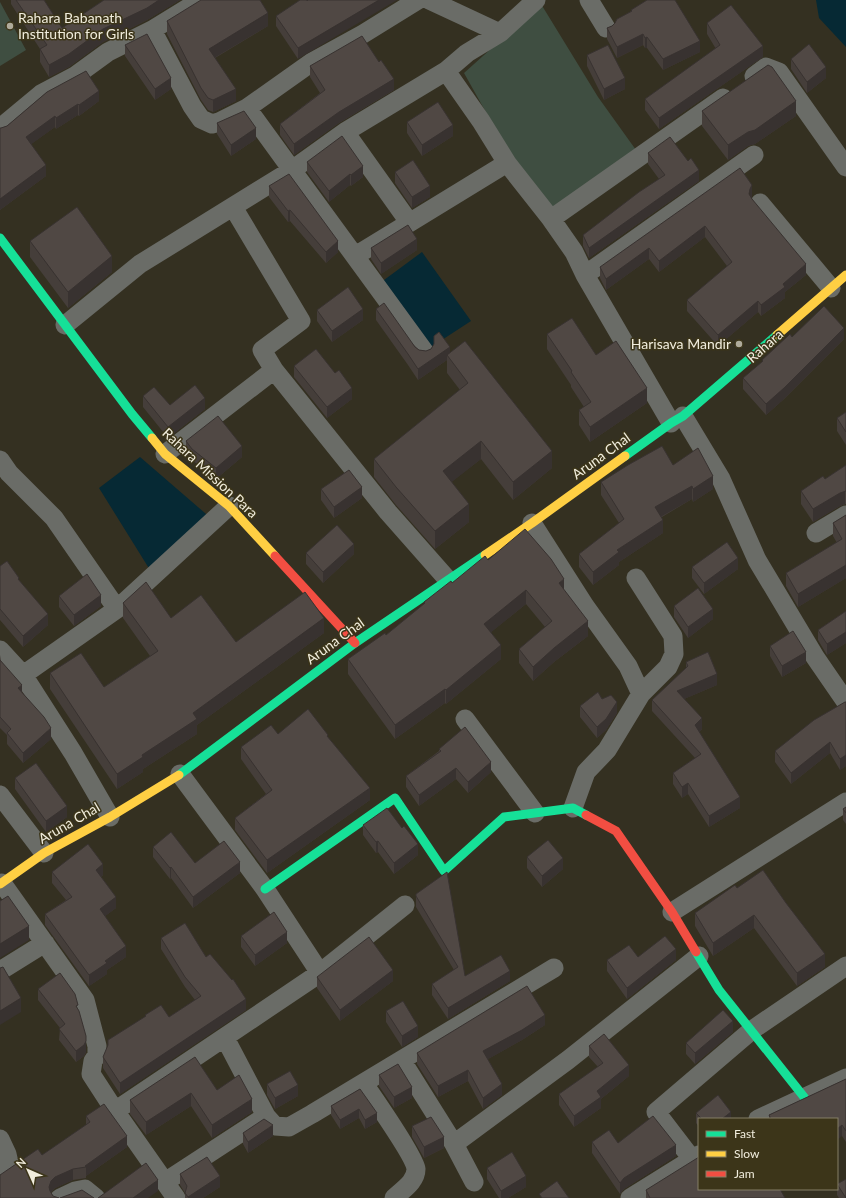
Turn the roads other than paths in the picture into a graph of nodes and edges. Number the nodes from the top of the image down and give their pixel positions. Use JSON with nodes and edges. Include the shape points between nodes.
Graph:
{"nodes":[{"id":1,"x":201,"y":0,"type":"edge"},
{"id":2,"x":418,"y":0,"type":"edge"},
{"id":3,"x":429,"y":0,"type":"edge"},
{"id":4,"x":536,"y":0,"type":"edge"},
{"id":5,"x":589,"y":0,"type":"edge"},
{"id":6,"x":606,"y":28,"type":"edge"},
{"id":7,"x":152,"y":30,"type":"junction"},
{"id":8,"x":500,"y":34,"type":"junction"},
{"id":9,"x":446,"y":71,"type":"junction"},
{"id":10,"x":247,"y":108,"type":"junction"},
{"id":11,"x":0,"y":128,"type":"edge"},
{"id":12,"x":345,"y":132,"type":"junction"},
{"id":13,"x":754,"y":155,"type":"dead end"},
{"id":14,"x":507,"y":163,"type":"junction"},
{"id":15,"x":846,"y":167,"type":"edge"},
{"id":16,"x":292,"y":170,"type":"junction"},
{"id":17,"x":760,"y":203,"type":"dead end"},
{"id":18,"x":234,"y":206,"type":"junction"},
{"id":19,"x":551,"y":219,"type":"junction"},
{"id":20,"x":409,"y":222,"type":"junction"},
{"id":21,"x":0,"y":238,"type":"edge"},
{"id":22,"x":355,"y":256,"type":"junction"},
{"id":23,"x":585,"y":275,"type":"junction"},
{"id":24,"x":846,"y":275,"type":"edge"},
{"id":25,"x":831,"y":288,"type":"junction"},
{"id":26,"x":65,"y":325,"type":"junction"},
{"id":27,"x":424,"y":351,"type":"edge"},
{"id":28,"x":274,"y":370,"type":"junction"},
{"id":29,"x":677,"y":420,"type":"junction"},
{"id":30,"x":165,"y":454,"type":"junction"},
{"id":31,"x":0,"y":460,"type":"edge"},
{"id":32,"x":229,"y":506,"type":"junction"},
{"id":33,"x":846,"y":515,"type":"edge"},
{"id":34,"x":532,"y":523,"type":"junction"},
{"id":35,"x":816,"y":533,"type":"dead end"},
{"id":36,"x":636,"y":578,"type":"dead end"},
{"id":37,"x":448,"y":580,"type":"junction"},
{"id":38,"x":117,"y":609,"type":"junction"},
{"id":39,"x":355,"y":643,"type":"junction"},
{"id":40,"x":0,"y":650,"type":"edge"},
{"id":41,"x":24,"y":676,"type":"junction"},
{"id":42,"x":641,"y":694,"type":"junction"},
{"id":43,"x":846,"y":702,"type":"edge"},
{"id":44,"x":465,"y":719,"type":"dead end"},
{"id":45,"x":180,"y":774,"type":"junction"},
{"id":46,"x":0,"y":795,"type":"edge"},
{"id":47,"x":846,"y":802,"type":"edge"},
{"id":48,"x":574,"y":808,"type":"junction"},
{"id":49,"x":535,"y":813,"type":"junction"},
{"id":50,"x":110,"y":816,"type":"junction"},
{"id":51,"x":44,"y":853,"type":"junction"},
{"id":52,"x":1,"y":884,"type":"edge"},
{"id":53,"x":265,"y":889,"type":"junction"},
{"id":54,"x":405,"y":905,"type":"dead end"},
{"id":55,"x":672,"y":912,"type":"junction"},
{"id":56,"x":45,"y":944,"type":"junction"},
{"id":57,"x":699,"y":956,"type":"junction"},
{"id":58,"x":846,"y":966,"type":"edge"},
{"id":59,"x":554,"y":968,"type":"dead end"},
{"id":60,"x":0,"y":971,"type":"edge"},
{"id":61,"x":320,"y":973,"type":"junction"},
{"id":62,"x":752,"y":1030,"type":"junction"},
{"id":63,"x":225,"y":1038,"type":"junction"},
{"id":64,"x":402,"y":1060,"type":"junction"},
{"id":65,"x":846,"y":1078,"type":"edge"},
{"id":66,"x":364,"y":1084,"type":"junction"},
{"id":67,"x":804,"y":1097,"type":"junction"},
{"id":68,"x":115,"y":1110,"type":"junction"},
{"id":69,"x":266,"y":1116,"type":"junction"},
{"id":70,"x":760,"y":1118,"type":"edge"},
{"id":71,"x":0,"y":1139,"type":"edge"},
{"id":72,"x":454,"y":1144,"type":"junction"},
{"id":73,"x":695,"y":1157,"type":"edge"},
{"id":74,"x":0,"y":1172,"type":"edge"},
{"id":75,"x":165,"y":1182,"type":"junction"},
{"id":76,"x":474,"y":1182,"type":"dead end"},
{"id":77,"x":634,"y":1197,"type":"edge"},
{"id":78,"x":60,"y":1198,"type":"edge"},
{"id":79,"x":96,"y":1198,"type":"edge"},
{"id":80,"x":176,"y":1198,"type":"edge"},
{"id":81,"x":394,"y":1198,"type":"edge"}],
"edges":[{"from":1,"to":7,"type":"street"},
{"from":2,"to":10,"type":"street","via":[[312,62]]},
{"from":3,"to":8,"type":"street"},
{"from":4,"to":8,"type":"street"},
{"from":5,"to":6,"type":"street"},
{"from":7,"to":10,"type":"street","via":[[201,119],[212,124]]},
{"from":7,"to":11,"type":"street","via":[[108,52],[75,76],[41,94]]},
{"from":8,"to":9,"type":"street","via":[[467,53]]},
{"from":9,"to":12,"type":"street"},
{"from":9,"to":14,"type":"street"},
{"from":10,"to":16,"type":"street"},
{"from":12,"to":16,"type":"street"},
{"from":12,"to":20,"type":"street"},
{"from":13,"to":23,"type":"street"},
{"from":14,"to":19,"type":"street"},
{"from":14,"to":20,"type":"street"},
{"from":15,"to":19,"type":"street","via":[[779,72],[766,67]]},
{"from":16,"to":18,"type":"street"},
{"from":16,"to":22,"type":"street"},
{"from":17,"to":25,"type":"street"},
{"from":18,"to":26,"type":"street","via":[[140,264]]},
{"from":18,"to":28,"type":"street","via":[[301,321],[262,350]]},
{"from":19,"to":23,"type":"street","via":[[574,252]]},
{"from":20,"to":22,"type":"street"},
{"from":21,"to":26,"type":"street","name":"Rahara Mission Para"},
{"from":22,"to":27,"type":"street"},
{"from":23,"to":29,"type":"street"},
{"from":24,"to":25,"type":"street","name":"Rahara"},
{"from":25,"to":29,"type":"street","name":"Rahara"},
{"from":26,"to":30,"type":"street","name":"Rahara Mission Para"},
{"from":28,"to":30,"type":"street"},
{"from":28,"to":37,"type":"street","via":[[388,512]]},
{"from":29,"to":34,"type":"street","name":"Aruna Chal"},
{"from":29,"to":43,"type":"street","via":[[721,479],[757,560],[815,657]]},
{"from":30,"to":32,"type":"street","name":"Rahara Mission Para"},
{"from":31,"to":38,"type":"street","via":[[9,473],[54,518]]},
{"from":32,"to":38,"type":"street"},
{"from":32,"to":39,"type":"street","name":"Rahara Mission Para"},
{"from":33,"to":35,"type":"street"},
{"from":34,"to":37,"type":"street","name":"Aruna Chal"},
{"from":34,"to":42,"type":"street","via":[[585,606],[628,666]]},
{"from":36,"to":42,"type":"street","via":[[674,636],[674,654],[668,667]]},
{"from":37,"to":39,"type":"street","name":"Aruna Chal"},
{"from":38,"to":41,"type":"street"},
{"from":39,"to":45,"type":"street","name":"Aruna Chal"},
{"from":40,"to":41,"type":"street"},
{"from":41,"to":50,"type":"street"},
{"from":42,"to":48,"type":"street","via":[[607,750],[586,772]]},
{"from":44,"to":49,"type":"street"},
{"from":45,"to":50,"type":"street","name":"Aruna Chal"},
{"from":45,"to":53,"type":"street"},
{"from":46,"to":51,"type":"street"},
{"from":47,"to":55,"type":"street"},
{"from":48,"to":49,"type":"street"},
{"from":48,"to":55,"type":"street","via":[[616,830]]},
{"from":49,"to":53,"type":"street","via":[[504,817],[444,871],[395,798]]},
{"from":50,"to":51,"type":"street","name":"Aruna Chal"},
{"from":51,"to":52,"type":"street","name":"Aruna Chal"},
{"from":52,"to":56,"type":"street"},
{"from":53,"to":61,"type":"street"},
{"from":54,"to":61,"type":"street"},
{"from":55,"to":57,"type":"street"},
{"from":56,"to":60,"type":"street"},
{"from":56,"to":68,"type":"street","via":[[84,1000],[97,1046],[91,1074]]},
{"from":57,"to":62,"type":"street","via":[[719,990]]},
{"from":57,"to":72,"type":"street","via":[[568,1060]]},
{"from":58,"to":62,"type":"street"},
{"from":59,"to":64,"type":"street"},
{"from":61,"to":63,"type":"street"},
{"from":62,"to":67,"type":"street"},
{"from":62,"to":73,"type":"street","via":[[656,1112]]},
{"from":63,"to":68,"type":"street"},
{"from":63,"to":69,"type":"street"},
{"from":64,"to":66,"type":"street"},
{"from":64,"to":72,"type":"street"},
{"from":65,"to":67,"type":"street"},
{"from":66,"to":69,"type":"street","via":[[289,1127],[275,1126]]},
{"from":66,"to":81,"type":"street","via":[[410,1155],[416,1169],[412,1182]]},
{"from":67,"to":70,"type":"street"},
{"from":68,"to":75,"type":"street"},
{"from":69,"to":75,"type":"street"},
{"from":71,"to":74,"type":"street","via":[[9,1163]]},
{"from":72,"to":76,"type":"street"},
{"from":73,"to":77,"type":"street"},
{"from":75,"to":80,"type":"street"},
{"from":78,"to":79,"type":"street","via":[[86,1189]]}]}
